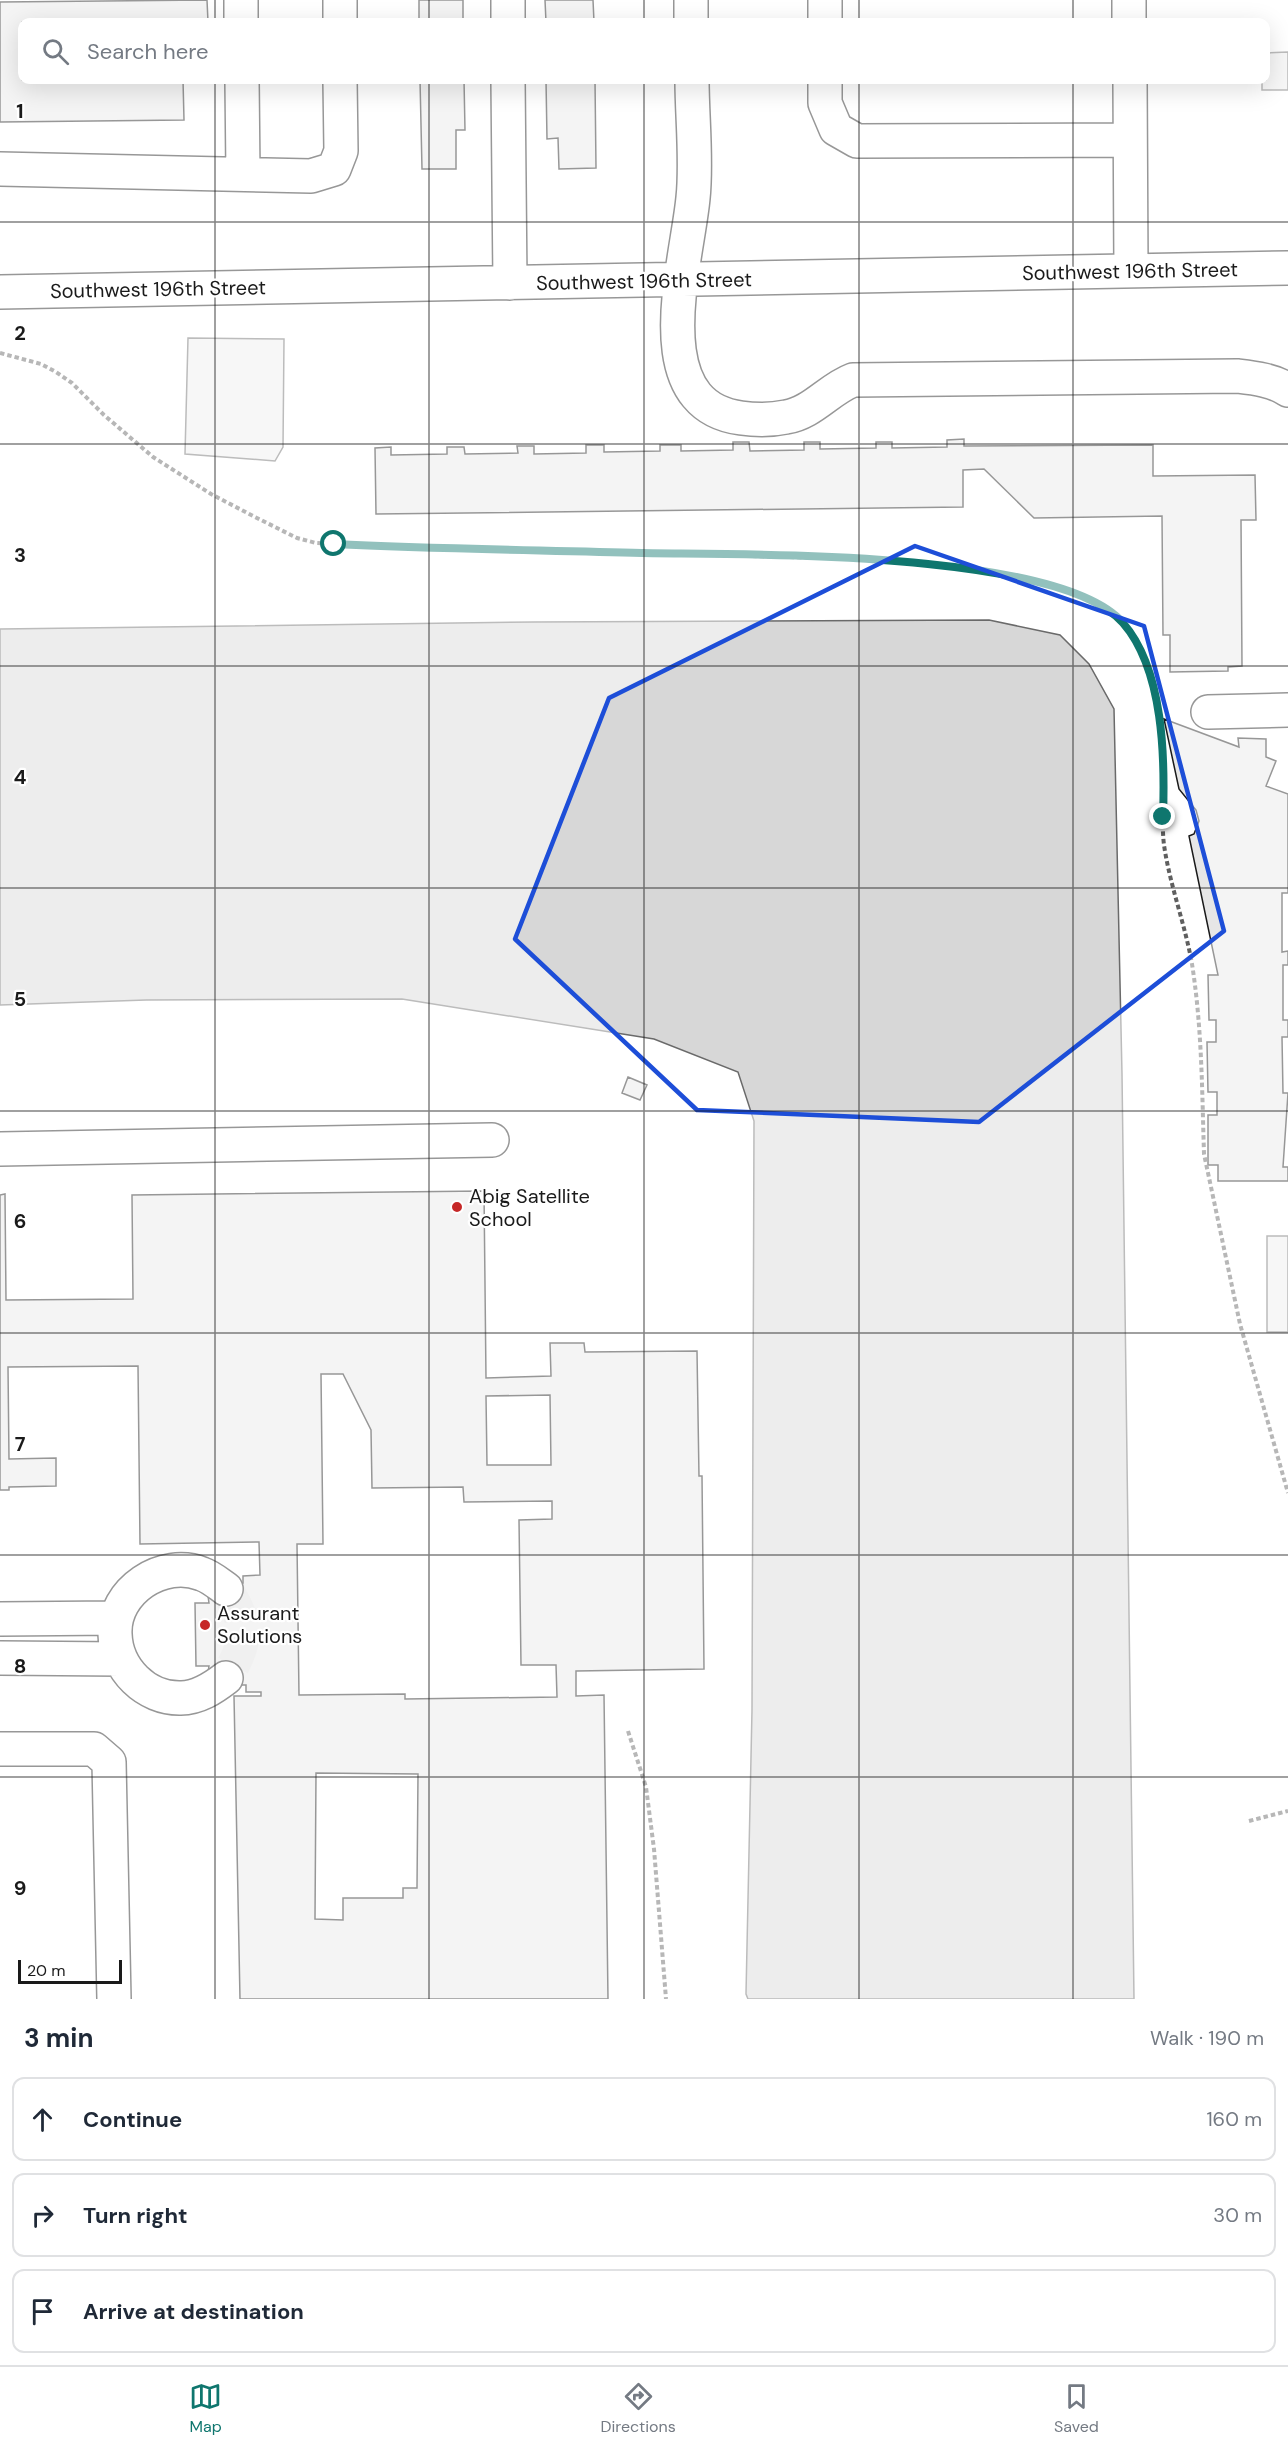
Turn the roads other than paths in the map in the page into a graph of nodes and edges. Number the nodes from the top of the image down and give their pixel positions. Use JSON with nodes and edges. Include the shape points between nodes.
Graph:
{"nodes":[{"id":1,"x":241,"y":0,"type":"edge"},
{"id":2,"x":340,"y":0,"type":"edge"},
{"id":3,"x":508,"y":0,"type":"edge"},
{"id":4,"x":691,"y":0,"type":"edge"},
{"id":5,"x":825,"y":0,"type":"edge"},
{"id":6,"x":1129,"y":0,"type":"edge"},
{"id":7,"x":241,"y":18,"type":"edge"},
{"id":8,"x":340,"y":18,"type":"edge"},
{"id":9,"x":508,"y":18,"type":"edge"},
{"id":10,"x":691,"y":18,"type":"edge"},
{"id":11,"x":825,"y":18,"type":"edge"},
{"id":12,"x":1129,"y":18,"type":"edge"},
{"id":13,"x":242,"y":84,"type":"edge"},
{"id":14,"x":340,"y":84,"type":"edge"},
{"id":15,"x":508,"y":84,"type":"edge"},
{"id":16,"x":692,"y":84,"type":"edge"},
{"id":17,"x":825,"y":84,"type":"edge"},
{"id":18,"x":1130,"y":84,"type":"edge"},
{"id":19,"x":1130,"y":140,"type":"junction"},
{"id":20,"x":0,"y":169,"type":"edge"},
{"id":21,"x":243,"y":174,"type":"junction"},
{"id":22,"x":1288,"y":268,"type":"edge"},
{"id":23,"x":1131,"y":270,"type":"junction"},
{"id":24,"x":681,"y":280,"type":"junction"},
{"id":25,"x":510,"y":283,"type":"junction"},
{"id":26,"x":0,"y":292,"type":"edge"},
{"id":27,"x":1288,"y":390,"type":"edge"},
{"id":28,"x":1288,"y":710,"type":"edge"},
{"id":29,"x":1208,"y":712,"type":"dead end"},
{"id":30,"x":492,"y":1140,"type":"dead end"},
{"id":31,"x":0,"y":1149,"type":"edge"},
{"id":32,"x":226,"y":1589,"type":"tunnel mouth"},
{"id":33,"x":116,"y":1618,"type":"junction"},
{"id":34,"x":0,"y":1619,"type":"edge"},
{"id":35,"x":0,"y":1658,"type":"edge"},
{"id":36,"x":120,"y":1659,"type":"junction"},
{"id":37,"x":226,"y":1678,"type":"tunnel mouth"},
{"id":38,"x":0,"y":1749,"type":"edge"},
{"id":39,"x":114,"y":1999,"type":"edge"}],
"edges":[{"from":1,"to":7,"type":"street"},
{"from":2,"to":8,"type":"street"},
{"from":3,"to":9,"type":"street"},
{"from":4,"to":10,"type":"street"},
{"from":5,"to":11,"type":"street"},
{"from":6,"to":12,"type":"street"},
{"from":13,"to":21,"type":"street"},
{"from":14,"to":21,"type":"street","via":[[341,151],[334,169],[311,176]]},
{"from":15,"to":25,"type":"street"},
{"from":16,"to":24,"type":"street","via":[[694,196]]},
{"from":17,"to":19,"type":"street","via":[[825,104],[836,129],[857,141]]},
{"from":18,"to":19,"type":"street"},
{"from":19,"to":23,"type":"street"},
{"from":20,"to":21,"type":"street"},
{"from":22,"to":23,"type":"street","name":"Southwest 196th Street"},
{"from":23,"to":24,"type":"street","name":"Southwest 196th Street"},
{"from":24,"to":25,"type":"street","name":"Southwest 196th Street"},
{"from":24,"to":27,"type":"street","via":[[678,348],[684,376],[699,400],[729,416],[769,419],[800,414],[853,380],[1237,376],[1260,378]]},
{"from":25,"to":26,"type":"street","name":"Southwest 196th Street"},
{"from":28,"to":29,"type":"street"},
{"from":30,"to":31,"type":"street"},
{"from":32,"to":33,"type":"street","via":[[202,1574],[177,1569],[153,1575],[132,1590]]},
{"from":33,"to":34,"type":"street"},
{"from":33,"to":36,"type":"street","via":[[114,1635]]},
{"from":35,"to":36,"type":"street"},
{"from":36,"to":37,"type":"street","via":[[135,1681],[156,1694],[181,1698],[206,1692]]},
{"from":38,"to":39,"type":"street","via":[[94,1749],[109,1762]]}]}
